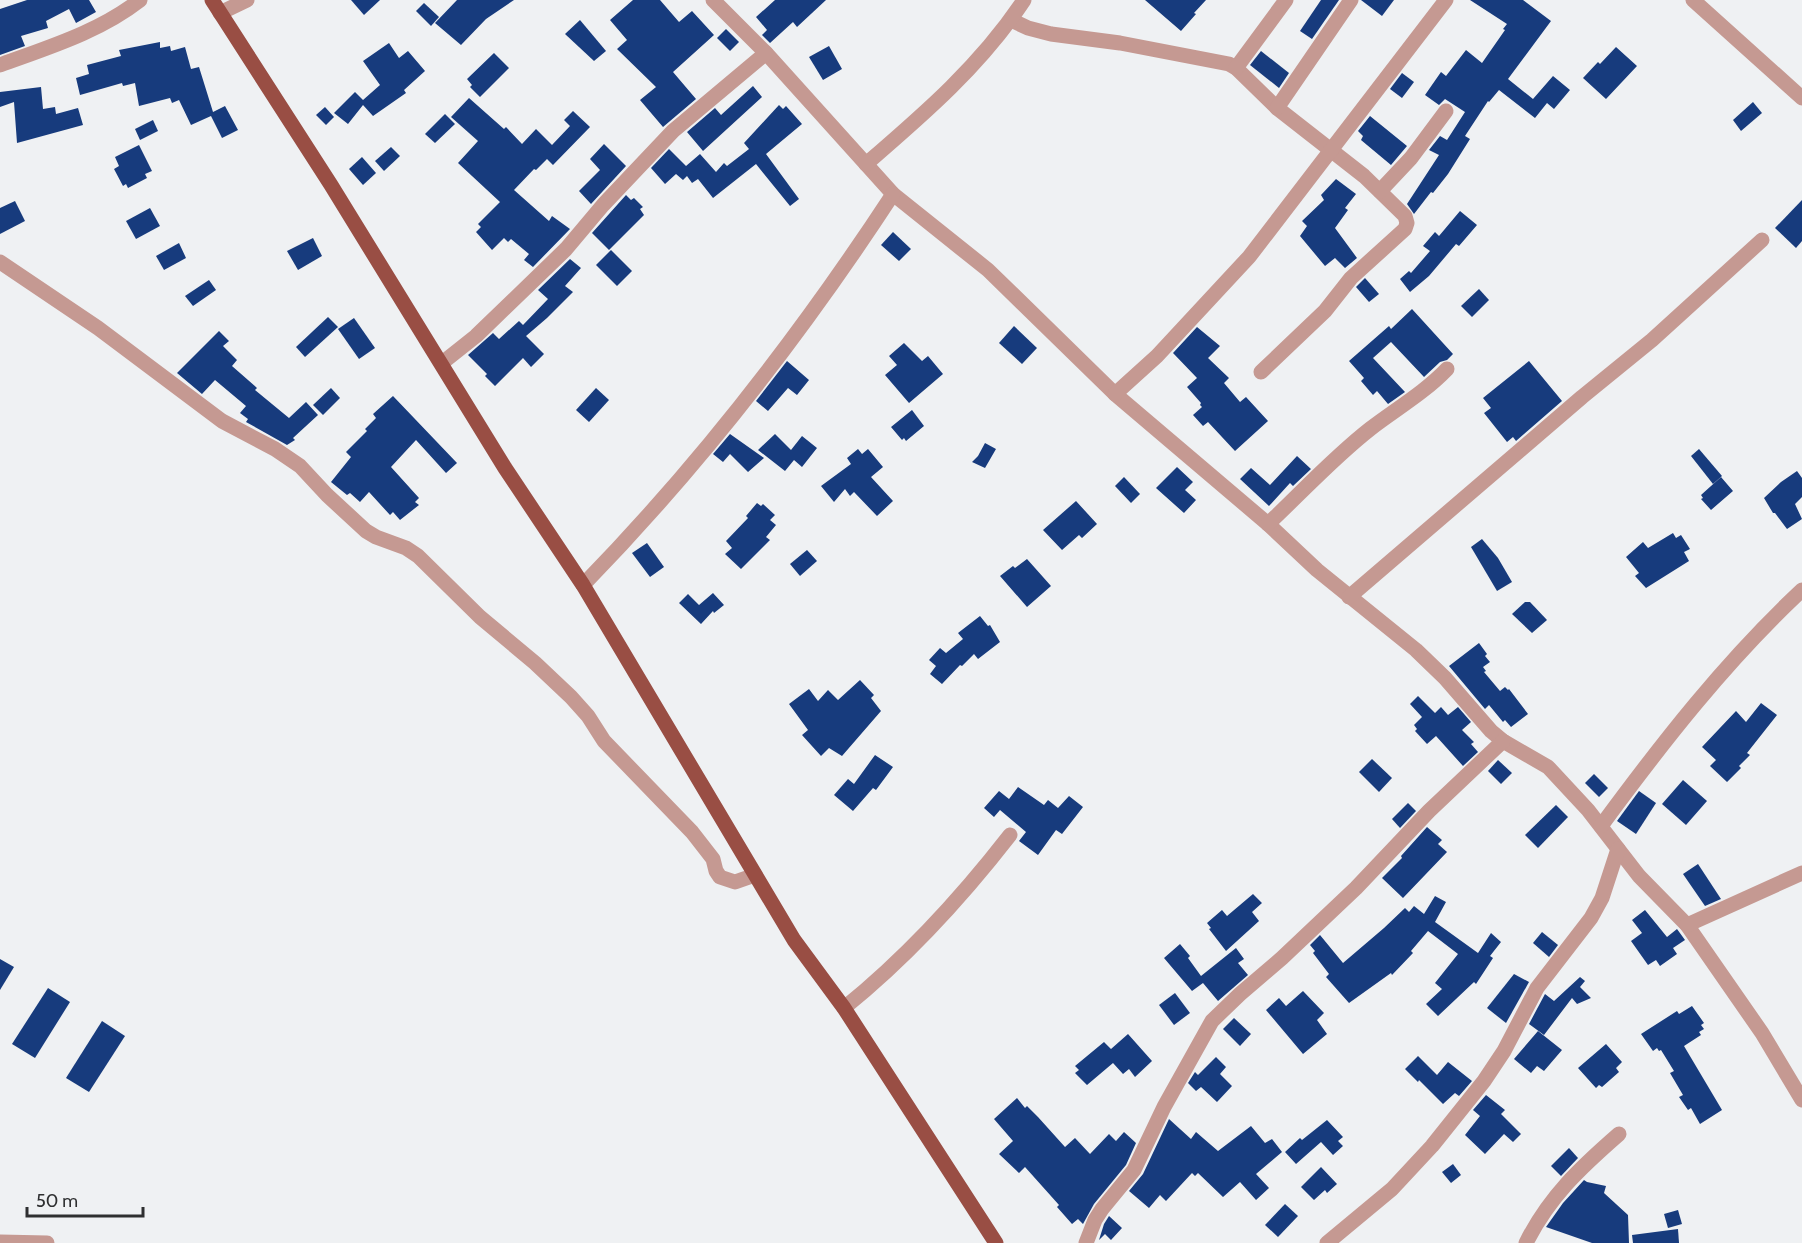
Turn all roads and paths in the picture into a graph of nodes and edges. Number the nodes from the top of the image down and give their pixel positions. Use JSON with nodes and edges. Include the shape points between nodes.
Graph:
{"nodes":[{"id":1,"x":140,"y":0,"type":"edge"},
{"id":2,"x":247,"y":0,"type":"edge"},
{"id":3,"x":712,"y":0,"type":"edge"},
{"id":4,"x":1024,"y":0,"type":"edge"},
{"id":5,"x":1286,"y":0,"type":"edge"},
{"id":6,"x":1351,"y":0,"type":"edge"},
{"id":7,"x":1446,"y":0,"type":"edge"},
{"id":8,"x":1694,"y":0,"type":"edge"},
{"id":9,"x":216,"y":7,"type":"edge"},
{"id":10,"x":1011,"y":20,"type":"junction"},
{"id":11,"x":766,"y":53,"type":"junction"},
{"id":12,"x":0,"y":65,"type":"edge"},
{"id":13,"x":1236,"y":68,"type":"junction"},
{"id":14,"x":1802,"y":98,"type":"edge"},
{"id":15,"x":1277,"y":108,"type":"junction"},
{"id":16,"x":1446,"y":111,"type":"dead end"},
{"id":17,"x":1332,"y":151,"type":"junction"},
{"id":18,"x":866,"y":164,"type":"junction"},
{"id":19,"x":1380,"y":191,"type":"junction"},
{"id":20,"x":893,"y":194,"type":"junction"},
{"id":21,"x":1762,"y":240,"type":"dead end"},
{"id":22,"x":0,"y":262,"type":"edge"},
{"id":23,"x":442,"y":363,"type":"junction"},
{"id":24,"x":1447,"y":369,"type":"dead end"},
{"id":25,"x":1261,"y":372,"type":"dead end"},
{"id":26,"x":1115,"y":394,"type":"junction"},
{"id":27,"x":1268,"y":524,"type":"junction"},
{"id":28,"x":583,"y":585,"type":"junction"},
{"id":29,"x":1802,"y":590,"type":"edge"},
{"id":30,"x":1349,"y":597,"type":"junction"},
{"id":31,"x":1503,"y":741,"type":"junction"},
{"id":32,"x":1601,"y":826,"type":"junction"},
{"id":33,"x":1010,"y":835,"type":"dead end"},
{"id":34,"x":1618,"y":849,"type":"junction"},
{"id":35,"x":1802,"y":873,"type":"edge"},
{"id":36,"x":755,"y":875,"type":"junction"},
{"id":37,"x":1687,"y":925,"type":"junction"},
{"id":38,"x":844,"y":1008,"type":"junction"},
{"id":39,"x":1802,"y":1100,"type":"edge"},
{"id":40,"x":1619,"y":1134,"type":"dead end"},
{"id":41,"x":0,"y":1242,"type":"edge"},
{"id":42,"x":47,"y":1243,"type":"edge"},
{"id":43,"x":996,"y":1243,"type":"edge"},
{"id":44,"x":1086,"y":1243,"type":"edge"},
{"id":45,"x":1327,"y":1243,"type":"edge"},
{"id":46,"x":1526,"y":1243,"type":"edge"}],
"edges":[{"from":1,"to":12,"type":"street","via":[[122,14],[77,36]]},
{"from":2,"to":9,"type":"street"},
{"from":3,"to":11,"type":"street"},
{"from":4,"to":10,"type":"street"},
{"from":5,"to":13,"type":"street"},
{"from":6,"to":15,"type":"street"},
{"from":7,"to":17,"type":"street"},
{"from":8,"to":14,"type":"street"},
{"from":9,"to":23,"type":"main road"},
{"from":10,"to":13,"type":"street","via":[[1051,34],[1179,53]]},
{"from":10,"to":18,"type":"street","via":[[971,69]]},
{"from":11,"to":18,"type":"street"},
{"from":11,"to":23,"type":"street","via":[[673,131],[566,249],[476,336]]},
{"from":13,"to":15,"type":"street"},
{"from":15,"to":17,"type":"street"},
{"from":16,"to":19,"type":"street"},
{"from":17,"to":19,"type":"street"},
{"from":17,"to":26,"type":"street","via":[[1249,256],[1157,356]]},
{"from":18,"to":20,"type":"street"},
{"from":19,"to":25,"type":"street","via":[[1405,216],[1405,229],[1351,278],[1325,310]]},
{"from":20,"to":26,"type":"street","via":[[988,270]]},
{"from":20,"to":28,"type":"street","via":[[848,263],[732,417]]},
{"from":21,"to":30,"type":"street","via":[[1652,340]]},
{"from":22,"to":36,"type":"street","via":[[98,327],[214,415],[300,466],[366,531],[418,556],[480,618],[571,697],[604,741],[692,832],[713,859],[720,877],[735,882]]},
{"from":23,"to":28,"type":"main road","via":[[505,468]]},
{"from":24,"to":27,"type":"street","via":[[1431,386],[1336,458]]},
{"from":26,"to":27,"type":"street"},
{"from":27,"to":30,"type":"street"},
{"from":28,"to":36,"type":"main road"},
{"from":29,"to":32,"type":"street","via":[[1701,697]]},
{"from":30,"to":31,"type":"street","via":[[1416,650]]},
{"from":31,"to":32,"type":"street","via":[[1548,767]]},
{"from":31,"to":44,"type":"street","via":[[1356,888],[1212,1021],[1134,1170],[1102,1209]]},
{"from":32,"to":34,"type":"street"},
{"from":33,"to":38,"type":"street","via":[[930,928]]},
{"from":34,"to":37,"type":"street"},
{"from":34,"to":45,"type":"street","via":[[1591,918],[1537,988],[1504,1052],[1484,1081],[1392,1189]]},
{"from":35,"to":37,"type":"street"},
{"from":36,"to":38,"type":"main road","via":[[794,940]]},
{"from":37,"to":39,"type":"street","via":[[1762,1033]]},
{"from":38,"to":43,"type":"main road"},
{"from":40,"to":46,"type":"street","via":[[1553,1198]]},
{"from":41,"to":42,"type":"street"}]}
